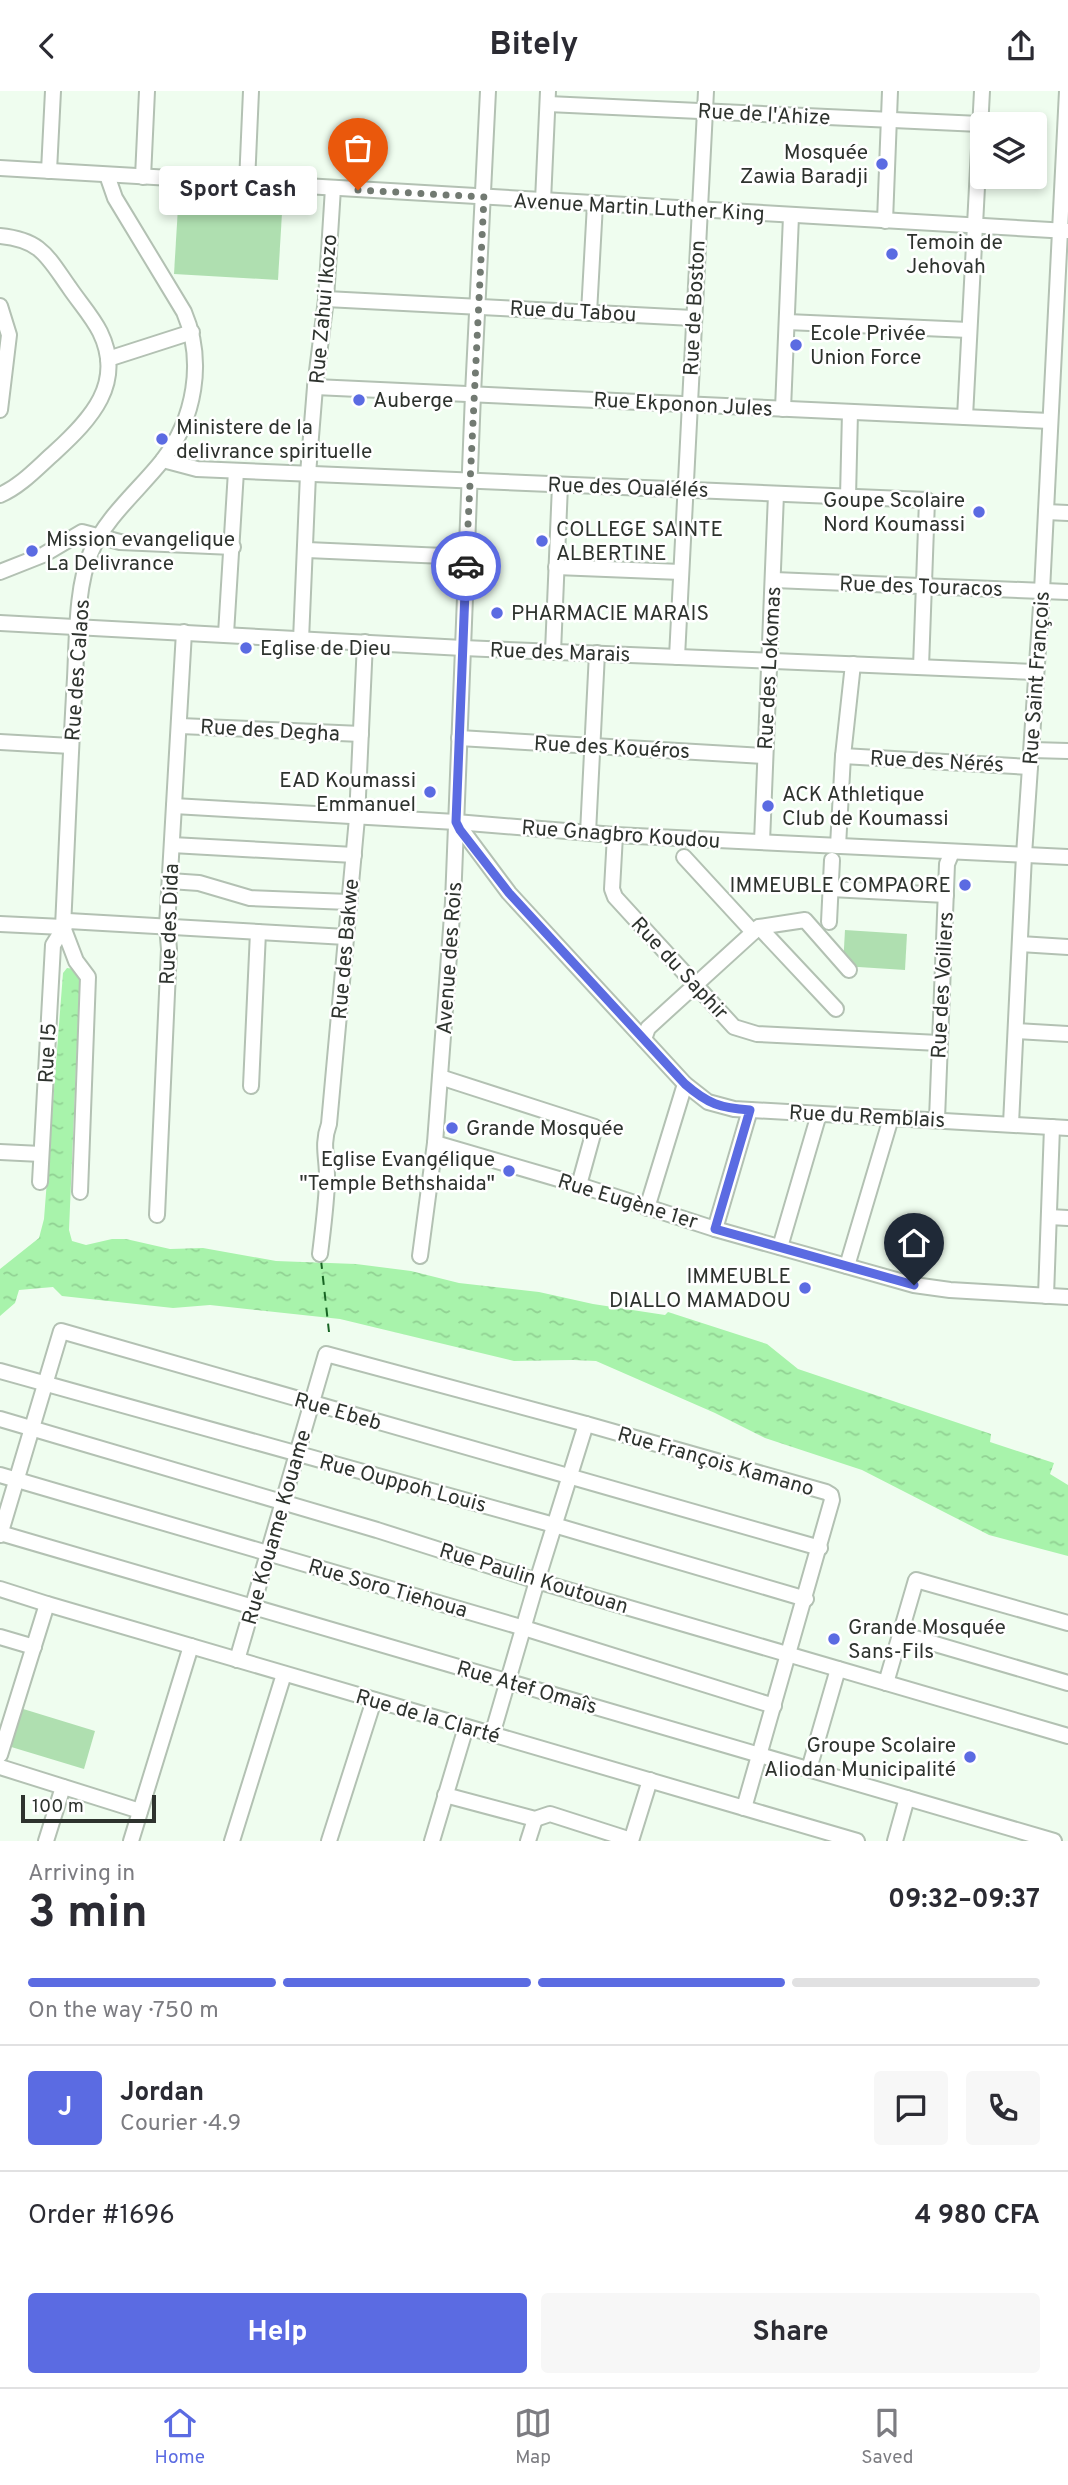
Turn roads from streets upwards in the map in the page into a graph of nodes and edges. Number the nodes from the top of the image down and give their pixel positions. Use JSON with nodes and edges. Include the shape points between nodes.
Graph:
{"nodes":[{"id":1,"x":53,"y":91,"type":"edge"},
{"id":2,"x":147,"y":91,"type":"edge"},
{"id":3,"x":251,"y":91,"type":"edge"},
{"id":4,"x":488,"y":91,"type":"edge"},
{"id":5,"x":706,"y":91,"type":"edge"},
{"id":6,"x":890,"y":91,"type":"edge"},
{"id":7,"x":982,"y":91,"type":"edge"},
{"id":8,"x":1067,"y":91,"type":"edge"},
{"id":9,"x":548,"y":97,"type":"edge"},
{"id":10,"x":704,"y":111,"type":"junction"},
{"id":11,"x":981,"y":112,"type":"edge"},
{"id":12,"x":1067,"y":112,"type":"edge"},
{"id":13,"x":889,"y":121,"type":"junction"},
{"id":14,"x":970,"y":124,"type":"edge"},
{"id":15,"x":0,"y":167,"type":"edge"},
{"id":16,"x":49,"y":171,"type":"junction"},
{"id":17,"x":107,"y":175,"type":"junction"},
{"id":18,"x":143,"y":177,"type":"junction"},
{"id":19,"x":247,"y":183,"type":"junction"},
{"id":20,"x":333,"y":188,"type":"junction"},
{"id":21,"x":976,"y":189,"type":"edge"},
{"id":22,"x":484,"y":197,"type":"junction"},
{"id":23,"x":543,"y":201,"type":"junction"},
{"id":24,"x":595,"y":204,"type":"junction"},
{"id":25,"x":698,"y":210,"type":"junction"},
{"id":26,"x":791,"y":216,"type":"junction"},
{"id":27,"x":885,"y":221,"type":"junction"},
{"id":28,"x":973,"y":227,"type":"junction"},
{"id":29,"x":1063,"y":231,"type":"edge"},
{"id":30,"x":0,"y":236,"type":"edge"},
{"id":31,"x":326,"y":299,"type":"junction"},
{"id":32,"x":0,"y":306,"type":"edge"},
{"id":33,"x":478,"y":306,"type":"junction"},
{"id":34,"x":589,"y":313,"type":"junction"},
{"id":35,"x":693,"y":318,"type":"junction"},
{"id":36,"x":787,"y":322,"type":"junction"},
{"id":37,"x":969,"y":330,"type":"junction"},
{"id":38,"x":192,"y":332,"type":"junction"},
{"id":39,"x":108,"y":359,"type":"junction"},
{"id":40,"x":1052,"y":372,"type":"junction"},
{"id":41,"x":1068,"y":373,"type":"edge"},
{"id":42,"x":315,"y":387,"type":"junction"},
{"id":43,"x":473,"y":394,"type":"junction"},
{"id":44,"x":689,"y":404,"type":"junction"},
{"id":45,"x":783,"y":409,"type":"junction"},
{"id":46,"x":0,"y":410,"type":"edge"},
{"id":47,"x":850,"y":412,"type":"junction"},
{"id":48,"x":965,"y":417,"type":"junction"},
{"id":49,"x":1050,"y":421,"type":"junction"},
{"id":50,"x":163,"y":460,"type":"junction"},
{"id":51,"x":236,"y":471,"type":"junction"},
{"id":52,"x":308,"y":474,"type":"junction"},
{"id":53,"x":470,"y":481,"type":"junction"},
{"id":54,"x":560,"y":485,"type":"junction"},
{"id":55,"x":685,"y":490,"type":"junction"},
{"id":56,"x":776,"y":494,"type":"junction"},
{"id":57,"x":0,"y":495,"type":"edge"},
{"id":58,"x":848,"y":497,"type":"junction"},
{"id":59,"x":1046,"y":512,"type":"junction"},
{"id":60,"x":1068,"y":513,"type":"edge"},
{"id":61,"x":99,"y":535,"type":"junction"},
{"id":62,"x":233,"y":547,"type":"junction"},
{"id":63,"x":307,"y":550,"type":"junction"},
{"id":64,"x":467,"y":557,"type":"junction"},
{"id":65,"x":556,"y":567,"type":"junction"},
{"id":66,"x":0,"y":572,"type":"edge"},
{"id":67,"x":681,"y":572,"type":"junction"},
{"id":68,"x":774,"y":580,"type":"junction"},
{"id":69,"x":924,"y":586,"type":"junction"},
{"id":70,"x":1042,"y":591,"type":"junction"},
{"id":71,"x":1068,"y":592,"type":"edge"},
{"id":72,"x":0,"y":623,"type":"edge"},
{"id":73,"x":78,"y":625,"type":"junction"},
{"id":74,"x":184,"y":632,"type":"junction"},
{"id":75,"x":226,"y":634,"type":"junction"},
{"id":76,"x":301,"y":640,"type":"junction"},
{"id":77,"x":365,"y":642,"type":"junction"},
{"id":78,"x":463,"y":648,"type":"junction"},
{"id":79,"x":553,"y":652,"type":"junction"},
{"id":80,"x":597,"y":653,"type":"junction"},
{"id":81,"x":677,"y":657,"type":"junction"},
{"id":82,"x":770,"y":660,"type":"junction"},
{"id":83,"x":853,"y":664,"type":"junction"},
{"id":84,"x":921,"y":667,"type":"junction"},
{"id":85,"x":1036,"y":672,"type":"junction"},
{"id":86,"x":180,"y":726,"type":"junction"},
{"id":87,"x":361,"y":734,"type":"junction"},
{"id":88,"x":459,"y":738,"type":"junction"},
{"id":89,"x":0,"y":742,"type":"edge"},
{"id":90,"x":592,"y":745,"type":"junction"},
{"id":91,"x":71,"y":746,"type":"junction"},
{"id":92,"x":1032,"y":750,"type":"junction"},
{"id":93,"x":1068,"y":751,"type":"edge"},
{"id":94,"x":764,"y":756,"type":"junction"},
{"id":95,"x":843,"y":756,"type":"junction"},
{"id":96,"x":1030,"y":767,"type":"junction"},
{"id":97,"x":174,"y":806,"type":"junction"},
{"id":98,"x":357,"y":818,"type":"junction"},
{"id":99,"x":456,"y":822,"type":"junction"},
{"id":100,"x":588,"y":833,"type":"junction"},
{"id":101,"x":615,"y":835,"type":"junction"},
{"id":102,"x":761,"y":842,"type":"junction"},
{"id":103,"x":172,"y":845,"type":"junction"},
{"id":104,"x":952,"y":852,"type":"junction"},
{"id":105,"x":835,"y":853,"type":"junction"},
{"id":106,"x":354,"y":855,"type":"junction"},
{"id":107,"x":1024,"y":855,"type":"junction"},
{"id":108,"x":684,"y":857,"type":"dead end"},
{"id":109,"x":1068,"y":857,"type":"edge"},
{"id":110,"x":170,"y":881,"type":"junction"},
{"id":111,"x":831,"y":889,"type":"junction"},
{"id":112,"x":946,"y":895,"type":"junction"},
{"id":113,"x":349,"y":902,"type":"junction"},
{"id":114,"x":829,"y":922,"type":"dead end"},
{"id":115,"x":0,"y":924,"type":"edge"},
{"id":116,"x":167,"y":926,"type":"junction"},
{"id":117,"x":63,"y":927,"type":"junction"},
{"id":118,"x":756,"y":930,"type":"junction"},
{"id":119,"x":258,"y":932,"type":"junction"},
{"id":120,"x":346,"y":937,"type":"junction"},
{"id":121,"x":1020,"y":944,"type":"junction"},
{"id":122,"x":1068,"y":947,"type":"edge"},
{"id":123,"x":849,"y":970,"type":"dead end"},
{"id":124,"x":695,"y":986,"type":"junction"},
{"id":125,"x":836,"y":1009,"type":"dead end"},
{"id":126,"x":1016,"y":1031,"type":"junction"},
{"id":127,"x":1068,"y":1034,"type":"edge"},
{"id":128,"x":643,"y":1039,"type":"junction"},
{"id":129,"x":939,"y":1043,"type":"junction"},
{"id":130,"x":440,"y":1077,"type":"junction"},
{"id":131,"x":685,"y":1084,"type":"junction"},
{"id":132,"x":251,"y":1086,"type":"dead end"},
{"id":133,"x":750,"y":1110,"type":"junction"},
{"id":134,"x":819,"y":1114,"type":"junction"},
{"id":135,"x":891,"y":1118,"type":"junction"},
{"id":136,"x":937,"y":1119,"type":"junction"},
{"id":137,"x":1011,"y":1124,"type":"junction"},
{"id":138,"x":1052,"y":1127,"type":"junction"},
{"id":139,"x":1068,"y":1128,"type":"edge"},
{"id":140,"x":435,"y":1143,"type":"junction"},
{"id":141,"x":0,"y":1152,"type":"edge"},
{"id":142,"x":41,"y":1154,"type":"junction"},
{"id":143,"x":40,"y":1182,"type":"dead end"},
{"id":144,"x":579,"y":1185,"type":"junction"},
{"id":145,"x":80,"y":1192,"type":"dead end"},
{"id":146,"x":647,"y":1208,"type":"junction"},
{"id":147,"x":157,"y":1215,"type":"dead end"},
{"id":148,"x":1049,"y":1217,"type":"junction"},
{"id":149,"x":1068,"y":1218,"type":"edge"},
{"id":150,"x":715,"y":1229,"type":"junction"},
{"id":151,"x":780,"y":1247,"type":"junction"},
{"id":152,"x":320,"y":1254,"type":"dead end"},
{"id":153,"x":420,"y":1256,"type":"dead end"},
{"id":154,"x":847,"y":1266,"type":"junction"},
{"id":155,"x":1046,"y":1296,"type":"junction"},
{"id":156,"x":1068,"y":1297,"type":"edge"},
{"id":157,"x":326,"y":1354,"type":"joint"},
{"id":158,"x":0,"y":1371,"type":"edge"},
{"id":159,"x":45,"y":1382,"type":"junction"},
{"id":160,"x":312,"y":1404,"type":"junction"},
{"id":161,"x":0,"y":1419,"type":"edge"},
{"id":162,"x":586,"y":1424,"type":"junction"},
{"id":163,"x":32,"y":1427,"type":"junction"},
{"id":164,"x":297,"y":1454,"type":"junction"},
{"id":165,"x":0,"y":1475,"type":"edge"},
{"id":166,"x":569,"y":1475,"type":"junction"},
{"id":167,"x":16,"y":1480,"type":"junction"},
{"id":168,"x":284,"y":1502,"type":"junction"},
{"id":169,"x":554,"y":1525,"type":"junction"},
{"id":170,"x":0,"y":1534,"type":"edge"},
{"id":171,"x":820,"y":1548,"type":"junction"},
{"id":172,"x":269,"y":1553,"type":"junction"},
{"id":173,"x":537,"y":1581,"type":"junction"},
{"id":174,"x":0,"y":1589,"type":"edge"},
{"id":175,"x":806,"y":1599,"type":"junction"},
{"id":176,"x":47,"y":1604,"type":"junction"},
{"id":177,"x":252,"y":1607,"type":"junction"},
{"id":178,"x":1068,"y":1623,"type":"edge"},
{"id":179,"x":524,"y":1628,"type":"junction"},
{"id":180,"x":901,"y":1634,"type":"junction"},
{"id":181,"x":0,"y":1637,"type":"edge"},
{"id":182,"x":191,"y":1646,"type":"junction"},
{"id":183,"x":34,"y":1647,"type":"junction"},
{"id":184,"x":789,"y":1654,"type":"junction"},
{"id":185,"x":237,"y":1660,"type":"junction"},
{"id":186,"x":838,"y":1669,"type":"junction"},
{"id":187,"x":284,"y":1674,"type":"junction"},
{"id":188,"x":508,"y":1681,"type":"junction"},
{"id":189,"x":886,"y":1683,"type":"junction"},
{"id":190,"x":1068,"y":1683,"type":"edge"},
{"id":191,"x":374,"y":1700,"type":"junction"},
{"id":192,"x":774,"y":1706,"type":"junction"},
{"id":193,"x":466,"y":1727,"type":"junction"},
{"id":194,"x":492,"y":1735,"type":"junction"},
{"id":195,"x":1068,"y":1736,"type":"edge"},
{"id":196,"x":0,"y":1755,"type":"edge"},
{"id":197,"x":759,"y":1755,"type":"junction"},
{"id":198,"x":0,"y":1767,"type":"edge"},
{"id":199,"x":809,"y":1769,"type":"junction"},
{"id":200,"x":649,"y":1780,"type":"junction"},
{"id":201,"x":63,"y":1787,"type":"junction"},
{"id":202,"x":446,"y":1795,"type":"junction"},
{"id":203,"x":907,"y":1798,"type":"junction"},
{"id":204,"x":744,"y":1808,"type":"junction"},
{"id":205,"x":140,"y":1811,"type":"junction"},
{"id":206,"x":535,"y":1819,"type":"junction"},
{"id":207,"x":631,"y":1840,"type":"edge"},
{"id":208,"x":46,"y":1841,"type":"edge"},
{"id":209,"x":131,"y":1841,"type":"edge"},
{"id":210,"x":232,"y":1841,"type":"edge"},
{"id":211,"x":329,"y":1841,"type":"edge"},
{"id":212,"x":432,"y":1841,"type":"edge"},
{"id":213,"x":528,"y":1841,"type":"edge"},
{"id":214,"x":857,"y":1841,"type":"edge"},
{"id":215,"x":895,"y":1841,"type":"edge"},
{"id":216,"x":1054,"y":1841,"type":"edge"}],
"edges":[{"from":1,"to":16,"type":"street"},
{"from":2,"to":18,"type":"street"},
{"from":3,"to":19,"type":"street"},
{"from":4,"to":22,"type":"street","name":"Avenue des Rois"},
{"from":5,"to":10,"type":"street","name":"Rue de Boston"},
{"from":6,"to":13,"type":"street"},
{"from":7,"to":11,"type":"street"},
{"from":8,"to":12,"type":"street","name":"Rue Saint François"},
{"from":9,"to":10,"type":"street","name":"Rue de l'Ahize"},
{"from":9,"to":23,"type":"street"},
{"from":10,"to":13,"type":"street","name":"Rue de l'Ahize"},
{"from":10,"to":25,"type":"street","name":"Rue de Boston"},
{"from":12,"to":29,"type":"street","name":"Rue Saint François"},
{"from":13,"to":14,"type":"street","name":"Rue de l'Ahize"},
{"from":13,"to":27,"type":"street"},
{"from":15,"to":16,"type":"street","name":"Avenue Martin Luther King"},
{"from":16,"to":17,"type":"street","name":"Avenue Martin Luther King"},
{"from":17,"to":18,"type":"street","name":"Avenue Martin Luther King"},
{"from":17,"to":38,"type":"street","name":"Rue des Calaos","via":[[115,198]]},
{"from":18,"to":19,"type":"street","name":"Avenue Martin Luther King"},
{"from":19,"to":20,"type":"street","name":"Avenue Martin Luther King"},
{"from":20,"to":22,"type":"street","name":"Avenue Martin Luther King"},
{"from":20,"to":31,"type":"street","name":"Rue Zahui Ikozo"},
{"from":21,"to":28,"type":"street"},
{"from":22,"to":23,"type":"street","name":"Avenue Martin Luther King"},
{"from":22,"to":33,"type":"street","name":"Avenue des Rois"},
{"from":23,"to":24,"type":"street","name":"Avenue Martin Luther King"},
{"from":24,"to":25,"type":"street","name":"Avenue Martin Luther King"},
{"from":24,"to":34,"type":"street"},
{"from":25,"to":26,"type":"street","name":"Avenue Martin Luther King"},
{"from":25,"to":35,"type":"street","name":"Rue de Boston"},
{"from":26,"to":27,"type":"street","name":"Avenue Martin Luther King"},
{"from":26,"to":36,"type":"street"},
{"from":27,"to":28,"type":"street","name":"Avenue Martin Luther King"},
{"from":28,"to":29,"type":"street","name":"Avenue Martin Luther King"},
{"from":28,"to":37,"type":"street"},
{"from":29,"to":40,"type":"street","name":"Rue Saint François"},
{"from":30,"to":39,"type":"street","via":[[20,238],[46,254],[99,330]]},
{"from":31,"to":33,"type":"street","name":"Rue du Tabou"},
{"from":31,"to":42,"type":"street","name":"Rue Zahui Ikozo"},
{"from":32,"to":46,"type":"street","via":[[9,335]]},
{"from":33,"to":34,"type":"street","name":"Rue du Tabou"},
{"from":33,"to":43,"type":"street","name":"Avenue des Rois"},
{"from":34,"to":35,"type":"street","name":"Rue du Tabou"},
{"from":35,"to":44,"type":"street","name":"Rue de Boston"},
{"from":36,"to":37,"type":"street"},
{"from":36,"to":45,"type":"street"},
{"from":37,"to":48,"type":"street"},
{"from":38,"to":39,"type":"street"},
{"from":38,"to":50,"type":"street","name":"Rue des Calaos","via":[[197,361],[191,401]]},
{"from":39,"to":57,"type":"street","via":[[103,395],[86,421],[19,484]]},
{"from":40,"to":41,"type":"street"},
{"from":40,"to":49,"type":"street","name":"Rue Saint François"},
{"from":42,"to":43,"type":"street","name":"Rue Ekponon Jules"},
{"from":42,"to":52,"type":"street","name":"Rue Zahui Ikozo"},
{"from":43,"to":44,"type":"street","name":"Rue Ekponon Jules"},
{"from":43,"to":53,"type":"street","name":"Avenue des Rois"},
{"from":44,"to":45,"type":"street","name":"Rue Ekponon Jules"},
{"from":44,"to":55,"type":"street","name":"Rue de Boston"},
{"from":45,"to":47,"type":"street","name":"Rue Ekponon Jules"},
{"from":47,"to":48,"type":"street","name":"Rue Ekponon Jules"},
{"from":47,"to":58,"type":"street"},
{"from":48,"to":49,"type":"street","name":"Rue Ekponon Jules"},
{"from":49,"to":59,"type":"street","name":"Rue Saint François"},
{"from":50,"to":51,"type":"street","name":"Rue des Oualélés","via":[[197,469]]},
{"from":50,"to":61,"type":"street","name":"Rue des Calaos"},
{"from":51,"to":52,"type":"street","name":"Rue des Oualélés"},
{"from":51,"to":62,"type":"street"},
{"from":52,"to":53,"type":"street","name":"Rue des Oualélés"},
{"from":52,"to":63,"type":"street","name":"Rue Zahui Ikozo"},
{"from":53,"to":54,"type":"street","name":"Rue des Oualélés"},
{"from":53,"to":64,"type":"street","name":"Avenue des Rois"},
{"from":54,"to":55,"type":"street","name":"Rue des Oualélés"},
{"from":54,"to":65,"type":"street"},
{"from":55,"to":56,"type":"street","name":"Rue des Oualélés"},
{"from":55,"to":67,"type":"street","name":"Rue de Boston"},
{"from":56,"to":58,"type":"street","name":"Rue des Oualélés"},
{"from":56,"to":68,"type":"street","name":"Rue des Lokomas"},
{"from":58,"to":69,"type":"street","name":"Rue des Oualélés","via":[[928,500]]},
{"from":59,"to":60,"type":"street"},
{"from":59,"to":70,"type":"street","name":"Rue Saint François"},
{"from":61,"to":62,"type":"street","via":[[120,542]]},
{"from":61,"to":66,"type":"street","via":[[82,532],[43,555]]},
{"from":61,"to":73,"type":"street","name":"Rue des Calaos","via":[[85,568]]},
{"from":62,"to":75,"type":"street"},
{"from":63,"to":64,"type":"street"},
{"from":63,"to":76,"type":"street","name":"Rue Zahui Ikozo"},
{"from":64,"to":78,"type":"street","name":"Avenue des Rois"},
{"from":65,"to":67,"type":"street"},
{"from":65,"to":79,"type":"street"},
{"from":67,"to":81,"type":"street","name":"Rue de Boston"},
{"from":68,"to":69,"type":"street","name":"Rue des Touracos"},
{"from":68,"to":82,"type":"street","name":"Rue des Lokomas"},
{"from":69,"to":70,"type":"street","name":"Rue des Touracos"},
{"from":69,"to":84,"type":"street","name":"Rue des Oualélés"},
{"from":70,"to":71,"type":"street","name":"Rue des Touracos"},
{"from":70,"to":85,"type":"street","name":"Rue Saint François"},
{"from":72,"to":73,"type":"street","name":"Rue des Marais"},
{"from":73,"to":74,"type":"street","name":"Rue des Marais"},
{"from":73,"to":91,"type":"street","name":"Rue des Calaos"},
{"from":74,"to":75,"type":"street","name":"Rue des Marais"},
{"from":74,"to":86,"type":"street","name":"Rue des Dida"},
{"from":75,"to":76,"type":"street","name":"Rue des Marais"},
{"from":76,"to":77,"type":"street","name":"Rue des Marais"},
{"from":77,"to":78,"type":"street","name":"Rue des Marais"},
{"from":77,"to":87,"type":"street","name":"Rue des Bakwe"},
{"from":78,"to":79,"type":"street","name":"Rue des Marais"},
{"from":78,"to":88,"type":"street","name":"Avenue des Rois"},
{"from":79,"to":80,"type":"street","name":"Rue des Marais"},
{"from":80,"to":81,"type":"street","name":"Rue des Marais"},
{"from":80,"to":90,"type":"street"},
{"from":81,"to":82,"type":"street","name":"Rue des Marais"},
{"from":82,"to":83,"type":"street","name":"Rue des Marais"},
{"from":82,"to":94,"type":"street","name":"Rue des Lokomas"},
{"from":83,"to":84,"type":"street","name":"Rue des Marais"},
{"from":83,"to":95,"type":"street"},
{"from":84,"to":85,"type":"street","name":"Rue des Marais"},
{"from":85,"to":92,"type":"street","name":"Rue Saint François"},
{"from":86,"to":87,"type":"street","name":"Rue des Degha"},
{"from":86,"to":97,"type":"street","name":"Rue des Dida"},
{"from":87,"to":98,"type":"street","name":"Rue des Bakwe"},
{"from":88,"to":90,"type":"street","name":"Rue des Kouéros"},
{"from":88,"to":99,"type":"street","name":"Avenue des Rois"},
{"from":89,"to":91,"type":"street"},
{"from":90,"to":94,"type":"street","name":"Rue des Kouéros"},
{"from":90,"to":100,"type":"street"},
{"from":91,"to":117,"type":"street","name":"Rue des Calaos"},
{"from":92,"to":93,"type":"street"},
{"from":92,"to":96,"type":"street","name":"Rue Saint François"},
{"from":94,"to":102,"type":"street","name":"Rue des Lokomas"},
{"from":95,"to":96,"type":"street","name":"Rue des Nérés"},
{"from":95,"to":105,"type":"street"},
{"from":96,"to":107,"type":"street","name":"Rue Saint François"},
{"from":97,"to":98,"type":"street","name":"Rue Gnagbro Koudou"},
{"from":97,"to":103,"type":"street","name":"Rue des Dida"},
{"from":98,"to":99,"type":"street","name":"Rue Gnagbro Koudou"},
{"from":98,"to":106,"type":"street","name":"Rue des Bakwe"},
{"from":99,"to":100,"type":"street","name":"Rue Gnagbro Koudou"},
{"from":99,"to":128,"type":"street","name":"Rue du Remblais","via":[[509,893]]},
{"from":99,"to":130,"type":"street","name":"Avenue des Rois"},
{"from":100,"to":101,"type":"street","name":"Rue Gnagbro Koudou"},
{"from":101,"to":102,"type":"street","name":"Rue Gnagbro Koudou"},
{"from":101,"to":124,"type":"street","name":"Rue du Saphir","via":[[615,897]]},
{"from":102,"to":105,"type":"street","name":"Rue Gnagbro Koudou"},
{"from":103,"to":106,"type":"street"},
{"from":103,"to":110,"type":"street","name":"Rue des Dida"},
{"from":104,"to":105,"type":"street","name":"Rue Gnagbro Koudou"},
{"from":104,"to":107,"type":"street","name":"Rue Gnagbro Koudou"},
{"from":104,"to":112,"type":"street","name":"Rue des Voiliers"},
{"from":105,"to":111,"type":"street"},
{"from":106,"to":113,"type":"street","name":"Rue des Bakwe"},
{"from":107,"to":109,"type":"street","name":"Rue Gnagbro Koudou"},
{"from":107,"to":121,"type":"street","name":"Rue Saint François"},
{"from":108,"to":118,"type":"street"},
{"from":110,"to":113,"type":"street","via":[[198,883],[250,898]]},
{"from":110,"to":116,"type":"street","name":"Rue des Dida"},
{"from":111,"to":112,"type":"street"},
{"from":111,"to":114,"type":"street"},
{"from":112,"to":129,"type":"street","name":"Rue des Voiliers"},
{"from":113,"to":120,"type":"street","name":"Rue des Bakwe"},
{"from":115,"to":117,"type":"street"},
{"from":116,"to":117,"type":"street","via":[[75,920]]},
{"from":116,"to":119,"type":"street"},
{"from":116,"to":147,"type":"street","name":"Rue des Dida"},
{"from":117,"to":142,"type":"street","name":"Rue I5","via":[[53,945]]},
{"from":117,"to":145,"type":"street","via":[[76,961],[88,977]]},
{"from":118,"to":123,"type":"street","via":[[805,920]]},
{"from":118,"to":124,"type":"street"},
{"from":118,"to":125,"type":"street"},
{"from":119,"to":120,"type":"street"},
{"from":119,"to":132,"type":"street"},
{"from":120,"to":152,"type":"street","name":"Rue des Bakwe","via":[[324,1141],[327,1177]]},
{"from":121,"to":122,"type":"street"},
{"from":121,"to":126,"type":"street","name":"Rue Saint François"},
{"from":124,"to":128,"type":"street","via":[[648,1028]]},
{"from":124,"to":129,"type":"street","name":"Rue du Saphir","via":[[734,1027],[757,1034]]},
{"from":126,"to":127,"type":"street"},
{"from":126,"to":137,"type":"street","name":"Rue Saint François"},
{"from":128,"to":131,"type":"street","name":"Rue du Remblais"},
{"from":129,"to":136,"type":"street","name":"Rue des Voiliers"},
{"from":130,"to":140,"type":"street","name":"Avenue des Rois"},
{"from":130,"to":144,"type":"street","via":[[596,1127]]},
{"from":131,"to":133,"type":"street","name":"Rue du Remblais","via":[[715,1105]]},
{"from":131,"to":146,"type":"street"},
{"from":133,"to":134,"type":"street","name":"Rue du Remblais"},
{"from":133,"to":150,"type":"street"},
{"from":134,"to":135,"type":"street","name":"Rue du Remblais"},
{"from":134,"to":151,"type":"street"},
{"from":135,"to":136,"type":"street","name":"Rue du Remblais"},
{"from":135,"to":154,"type":"street"},
{"from":136,"to":137,"type":"street","name":"Rue du Remblais"},
{"from":137,"to":138,"type":"street","name":"Rue du Remblais"},
{"from":138,"to":139,"type":"street","name":"Rue du Remblais"},
{"from":138,"to":148,"type":"street"},
{"from":140,"to":144,"type":"street","name":"Rue Eugène 1er"},
{"from":140,"to":153,"type":"street","name":"Avenue des Rois"},
{"from":141,"to":142,"type":"street"},
{"from":142,"to":143,"type":"street","name":"Rue I5"},
{"from":144,"to":146,"type":"street","name":"Rue Eugène 1er"},
{"from":146,"to":150,"type":"street","name":"Rue Eugène 1er"},
{"from":148,"to":149,"type":"street"},
{"from":148,"to":155,"type":"street"},
{"from":150,"to":151,"type":"street","name":"Rue Eugène 1er"},
{"from":151,"to":154,"type":"street","name":"Rue Eugène 1er"},
{"from":154,"to":155,"type":"street","name":"Rue Eugène 1er","via":[[933,1289]]},
{"from":155,"to":156,"type":"street","name":"Rue Eugène 1er"},
{"from":157,"to":160,"type":"street","name":"Rue Kouame Kouame"},
{"from":157,"to":162,"type":"street","name":"Rue François Kamano"},
{"from":158,"to":159,"type":"street","name":"Rue Ouppoh Louis"},
{"from":159,"to":160,"type":"street","name":"Rue Ebeb","via":[[61,1331]]},
{"from":159,"to":163,"type":"street","name":"Rue Ebeb"},
{"from":159,"to":164,"type":"street","name":"Rue Ouppoh Louis"},
{"from":160,"to":164,"type":"street","name":"Rue Kouame Kouame"},
{"from":160,"to":166,"type":"street","name":"Rue Ebeb"},
{"from":161,"to":163,"type":"street","name":"Rue Paulin Koutouan"},
{"from":162,"to":166,"type":"street"},
{"from":162,"to":171,"type":"street","name":"Rue François Kamano","via":[[826,1492],[832,1500]]},
{"from":163,"to":167,"type":"street","name":"Rue Ebeb"},
{"from":163,"to":168,"type":"street","name":"Rue Paulin Koutouan"},
{"from":164,"to":168,"type":"street","name":"Rue Kouame Kouame"},
{"from":164,"to":169,"type":"street","name":"Rue Ouppoh Louis"},
{"from":165,"to":167,"type":"street","name":"Rue Soro Tiehoua"},
{"from":166,"to":169,"type":"street"},
{"from":166,"to":171,"type":"street","name":"Rue Ebeb"},
{"from":167,"to":170,"type":"street","name":"Rue Ebeb"},
{"from":167,"to":172,"type":"street","name":"Rue Soro Tiehoua"},
{"from":168,"to":172,"type":"street","name":"Rue Kouame Kouame"},
{"from":168,"to":173,"type":"street","name":"Rue Paulin Koutouan"},
{"from":169,"to":173,"type":"street"},
{"from":169,"to":175,"type":"street","name":"Rue Ouppoh Louis"},
{"from":170,"to":177,"type":"street","name":"Rue Atef Omaîs"},
{"from":171,"to":175,"type":"street","name":"Rue François Kamano"},
{"from":172,"to":177,"type":"street","name":"Rue Kouame Kouame"},
{"from":172,"to":179,"type":"street","name":"Rue Soro Tiehoua"},
{"from":173,"to":179,"type":"street"},
{"from":173,"to":184,"type":"street","name":"Rue Paulin Koutouan"},
{"from":174,"to":176,"type":"street","name":"Rue de la Clarté"},
{"from":175,"to":184,"type":"street","name":"Rue François Kamano"},
{"from":176,"to":182,"type":"street","name":"Rue de la Clarté"},
{"from":176,"to":183,"type":"street"},
{"from":177,"to":185,"type":"street","name":"Rue Kouame Kouame"},
{"from":177,"to":188,"type":"street","name":"Rue Atef Omaîs"},
{"from":178,"to":180,"type":"street","via":[[916,1580]]},
{"from":179,"to":188,"type":"street"},
{"from":179,"to":192,"type":"street","name":"Rue Soro Tiehoua"},
{"from":180,"to":189,"type":"street"},
{"from":180,"to":190,"type":"street"},
{"from":181,"to":183,"type":"street"},
{"from":182,"to":185,"type":"street","name":"Rue de la Clarté"},
{"from":182,"to":205,"type":"street"},
{"from":183,"to":196,"type":"street"},
{"from":184,"to":186,"type":"street","name":"Rue Paulin Koutouan"},
{"from":184,"to":192,"type":"street","name":"Rue François Kamano"},
{"from":185,"to":187,"type":"street","name":"Rue de la Clarté"},
{"from":186,"to":189,"type":"street","name":"Rue Paulin Koutouan"},
{"from":186,"to":199,"type":"street"},
{"from":187,"to":191,"type":"street","name":"Rue de la Clarté"},
{"from":187,"to":210,"type":"street"},
{"from":188,"to":194,"type":"street"},
{"from":188,"to":197,"type":"street","name":"Rue Atef Omaîs"},
{"from":189,"to":195,"type":"street","name":"Rue Paulin Koutouan"},
{"from":191,"to":193,"type":"street","name":"Rue de la Clarté"},
{"from":191,"to":211,"type":"street"},
{"from":192,"to":197,"type":"street","name":"Rue François Kamano"},
{"from":193,"to":194,"type":"street","name":"Rue de la Clarté"},
{"from":193,"to":202,"type":"street"},
{"from":194,"to":200,"type":"street","name":"Rue de la Clarté"},
{"from":197,"to":199,"type":"street","name":"Rue Atef Omaîs"},
{"from":197,"to":204,"type":"street","name":"Rue François Kamano"},
{"from":198,"to":201,"type":"street"},
{"from":199,"to":203,"type":"street","name":"Rue Atef Omaîs"},
{"from":200,"to":204,"type":"street","name":"Rue de la Clarté"},
{"from":200,"to":207,"type":"street"},
{"from":201,"to":205,"type":"street"},
{"from":201,"to":208,"type":"street"},
{"from":202,"to":206,"type":"street"},
{"from":202,"to":212,"type":"street"},
{"from":203,"to":215,"type":"street"},
{"from":203,"to":216,"type":"street","name":"Rue Atef Omaîs"},
{"from":204,"to":214,"type":"street","name":"Rue de la Clarté"},
{"from":205,"to":209,"type":"street"},
{"from":206,"to":207,"type":"street","via":[[550,1814]]},
{"from":206,"to":213,"type":"street"}]}
